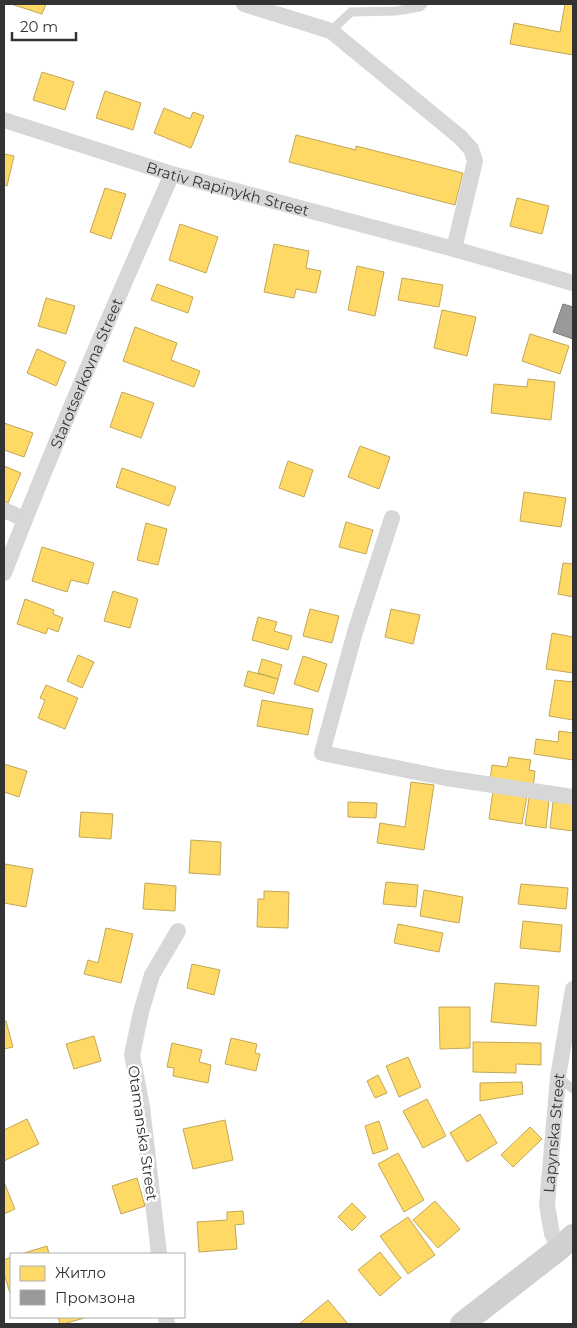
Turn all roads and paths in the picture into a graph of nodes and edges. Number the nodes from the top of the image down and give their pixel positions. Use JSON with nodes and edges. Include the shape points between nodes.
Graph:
{"nodes":[{"id":1,"x":244,"y":4,"type":"edge"},
{"id":2,"x":422,"y":4,"type":"edge"},
{"id":3,"x":331,"y":31,"type":"junction"},
{"id":4,"x":4,"y":120,"type":"edge"},
{"id":5,"x":172,"y":174,"type":"junction"},
{"id":6,"x":454,"y":249,"type":"junction"},
{"id":7,"x":573,"y":283,"type":"edge"},
{"id":8,"x":4,"y":510,"type":"edge"},
{"id":9,"x":392,"y":518,"type":"dead end"},
{"id":10,"x":24,"y":520,"type":"junction"},
{"id":11,"x":4,"y":573,"type":"edge"},
{"id":12,"x":573,"y":798,"type":"edge"},
{"id":13,"x":178,"y":931,"type":"dead end"},
{"id":14,"x":573,"y":989,"type":"edge"},
{"id":15,"x":558,"y":1077,"type":"junction"},
{"id":16,"x":573,"y":1089,"type":"edge"},
{"id":17,"x":569,"y":1242,"type":"edge"},
{"id":18,"x":159,"y":1253,"type":"edge"},
{"id":19,"x":462,"y":1324,"type":"edge"}],
"edges":[{"from":1,"to":3,"type":"street"},
{"from":2,"to":3,"type":"lane","via":[[396,11],[351,12]]},
{"from":3,"to":6,"type":"street","via":[[471,149],[475,161]]},
{"from":4,"to":5,"type":"street","name":"Brativ Rapinykh Street"},
{"from":5,"to":6,"type":"street","name":"Brativ Rapinykh Street"},
{"from":5,"to":10,"type":"street","name":"Starotserkovna Street"},
{"from":6,"to":7,"type":"street","name":"Brativ Rapinykh Street"},
{"from":8,"to":10,"type":"street"},
{"from":9,"to":12,"type":"street","via":[[355,632],[322,753],[446,778]]},
{"from":10,"to":11,"type":"street","name":"Starotserkovna Street"},
{"from":13,"to":18,"type":"street","name":"Otamanska Street","via":[[152,975],[132,1055],[142,1107]]},
{"from":14,"to":15,"type":"street","name":"Lapynska Street"},
{"from":15,"to":16,"type":"lane"},
{"from":15,"to":17,"type":"street","name":"Lapynska Street","via":[[547,1205],[552,1234]]},
{"from":17,"to":19,"type":"main road"}]}
